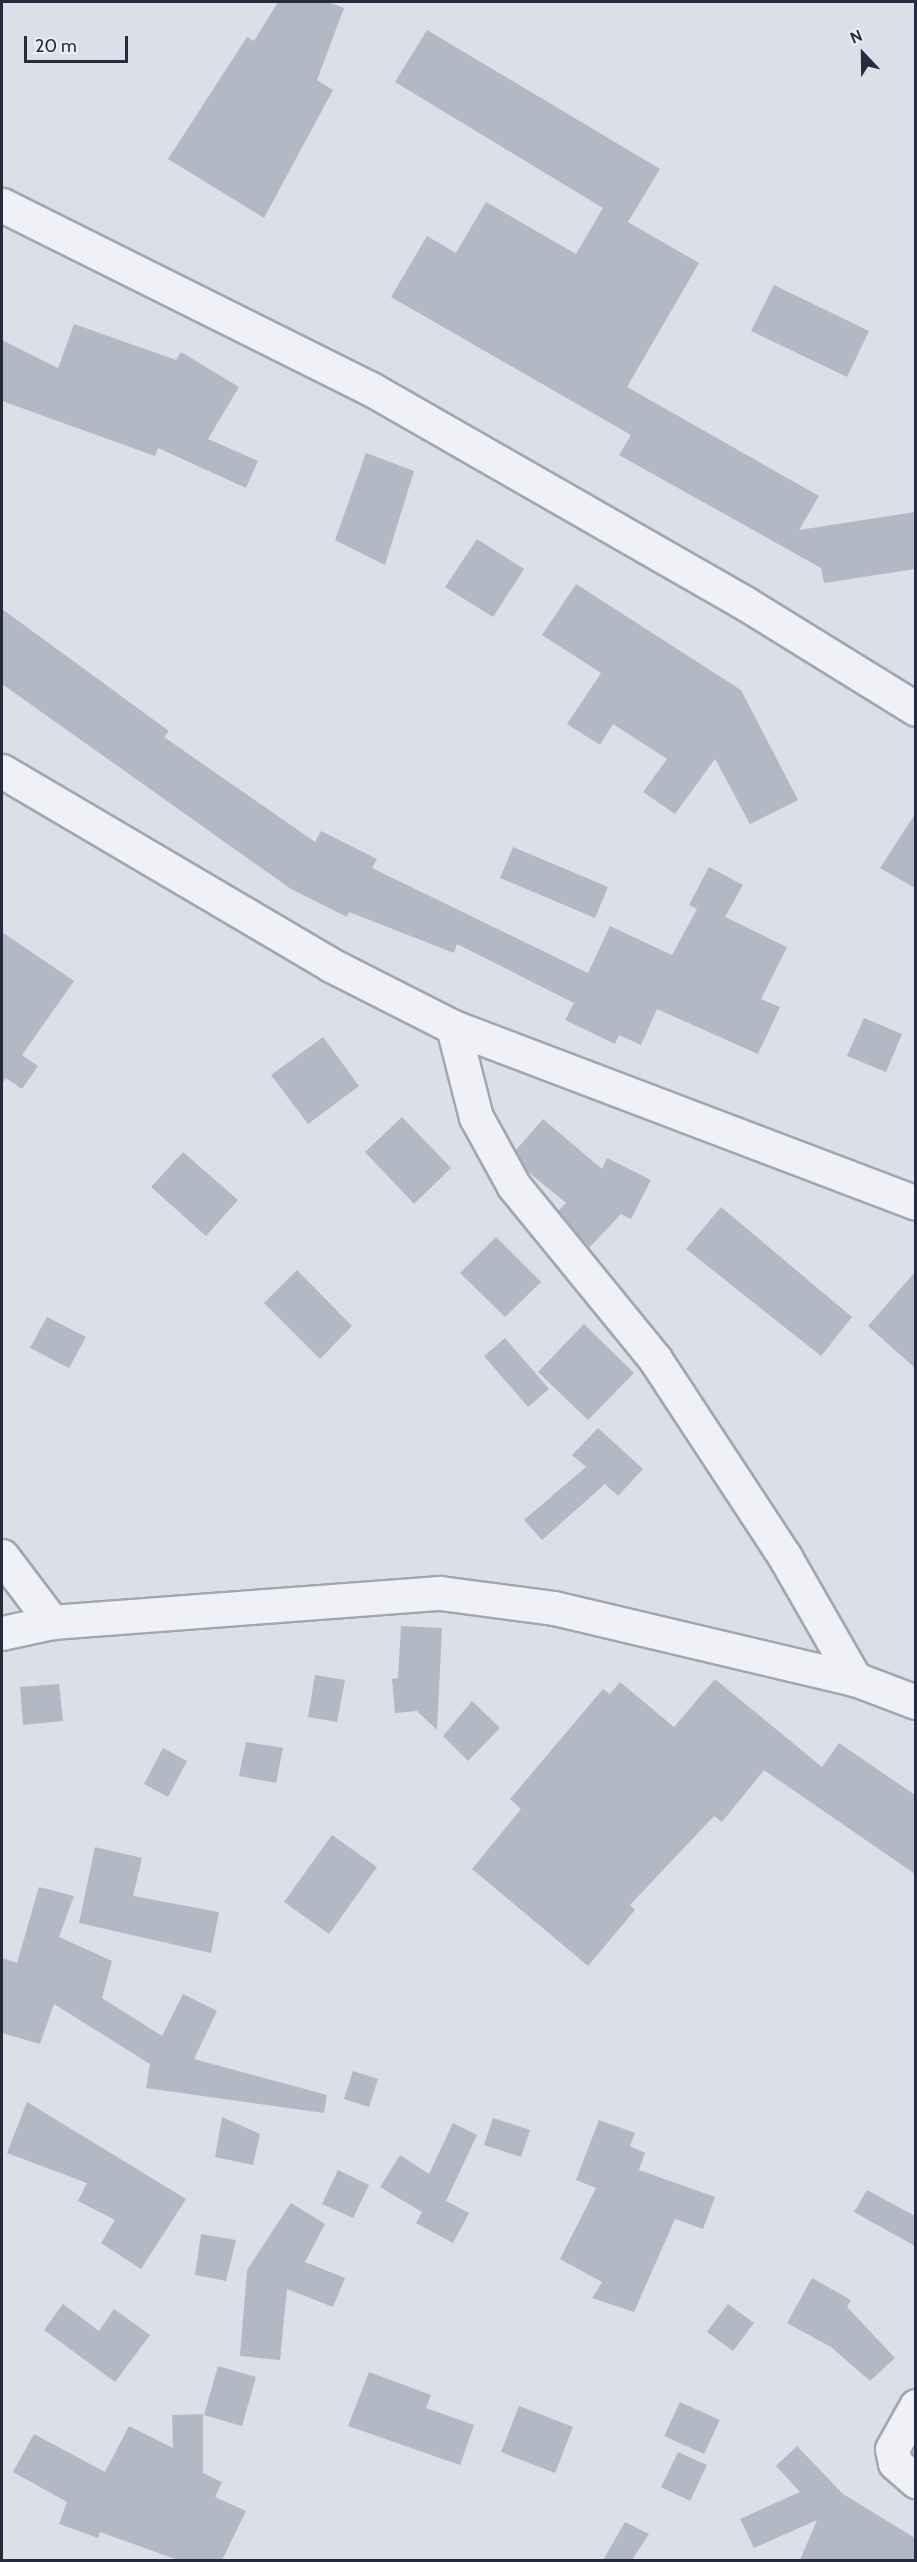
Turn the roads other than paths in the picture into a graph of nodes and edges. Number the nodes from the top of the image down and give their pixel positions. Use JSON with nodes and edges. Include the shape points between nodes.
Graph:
{"nodes":[{"id":1,"x":2,"y":205,"type":"edge"},
{"id":2,"x":915,"y":709,"type":"edge"},
{"id":3,"x":2,"y":771,"type":"edge"},
{"id":4,"x":453,"y":1027,"type":"junction"},
{"id":5,"x":915,"y":1203,"type":"edge"},
{"id":6,"x":2,"y":1556,"type":"edge"},
{"id":7,"x":52,"y":1622,"type":"junction"},
{"id":8,"x":2,"y":1633,"type":"edge"},
{"id":9,"x":855,"y":1678,"type":"junction"},
{"id":10,"x":915,"y":1702,"type":"edge"},
{"id":11,"x":915,"y":2406,"type":"edge"},
{"id":12,"x":915,"y":2481,"type":"edge"}],
"edges":[{"from":1,"to":2,"type":"street","via":[[371,389],[743,602]]},
{"from":3,"to":4,"type":"street","via":[[331,965]]},
{"from":4,"to":5,"type":"street"},
{"from":4,"to":9,"type":"street","via":[[476,1117],[514,1185],[655,1359],[785,1557]]},
{"from":6,"to":7,"type":"street"},
{"from":7,"to":8,"type":"street"},
{"from":7,"to":9,"type":"street","via":[[440,1593],[554,1608]]},
{"from":9,"to":10,"type":"street"},
{"from":11,"to":12,"type":"street","via":[[892,2449],[895,2463]]}]}
